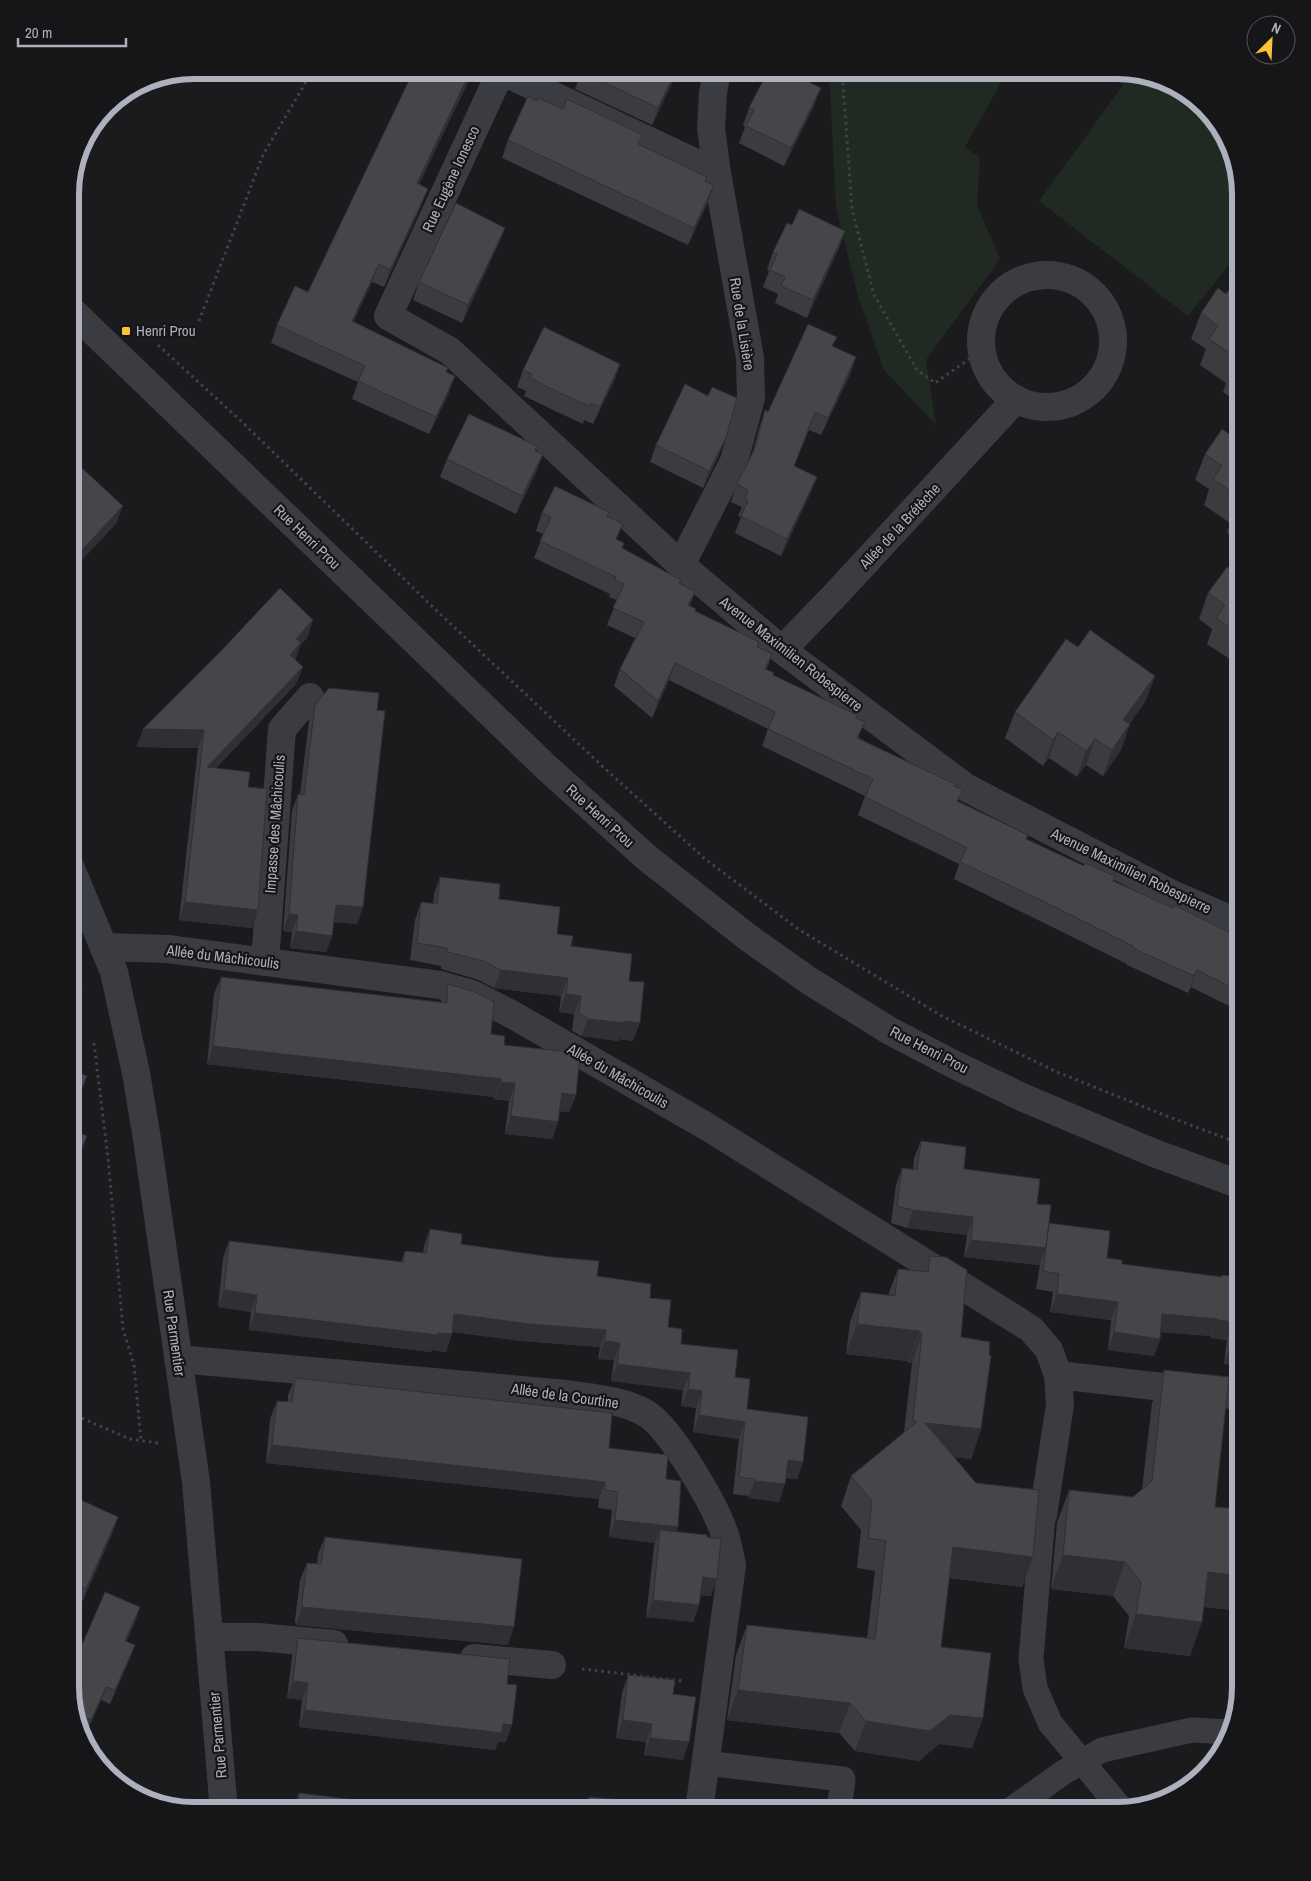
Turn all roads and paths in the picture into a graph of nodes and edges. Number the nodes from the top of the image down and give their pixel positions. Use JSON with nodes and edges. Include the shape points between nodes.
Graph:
{"nodes":[{"id":1,"x":307,"y":79,"type":"edge"},
{"id":2,"x":496,"y":79,"type":"edge"},
{"id":3,"x":537,"y":79,"type":"edge"},
{"id":4,"x":716,"y":79,"type":"edge"},
{"id":5,"x":843,"y":79,"type":"edge"},
{"id":6,"x":717,"y":173,"type":"junction"},
{"id":7,"x":388,"y":316,"type":"joint"},
{"id":8,"x":79,"y":318,"type":"edge"},
{"id":9,"x":199,"y":321,"type":"dead end"},
{"id":10,"x":156,"y":344,"type":"dead end"},
{"id":11,"x":982,"y":350,"type":"junction"},
{"id":12,"x":1016,"y":399,"type":"junction"},
{"id":13,"x":681,"y":565,"type":"junction"},
{"id":14,"x":782,"y":650,"type":"junction"},
{"id":15,"x":310,"y":697,"type":"dead end"},
{"id":16,"x":79,"y":887,"type":"edge"},
{"id":17,"x":1232,"y":920,"type":"edge"},
{"id":18,"x":105,"y":947,"type":"junction"},
{"id":19,"x":265,"y":962,"type":"junction"},
{"id":20,"x":79,"y":982,"type":"edge"},
{"id":21,"x":83,"y":993,"type":"dead end"},
{"id":22,"x":93,"y":1041,"type":"dead end"},
{"id":23,"x":1232,"y":1141,"type":"edge"},
{"id":24,"x":1232,"y":1180,"type":"edge"},
{"id":25,"x":178,"y":1359,"type":"junction"},
{"id":26,"x":1058,"y":1375,"type":"junction"},
{"id":27,"x":1232,"y":1395,"type":"edge"},
{"id":28,"x":79,"y":1417,"type":"edge"},
{"id":29,"x":141,"y":1441,"type":"junction"},
{"id":30,"x":191,"y":1447,"type":"junction"},
{"id":31,"x":1043,"y":1515,"type":"joint"},
{"id":32,"x":209,"y":1636,"type":"junction"},
{"id":33,"x":356,"y":1646,"type":"edge"},
{"id":34,"x":454,"y":1656,"type":"edge"},
{"id":35,"x":552,"y":1666,"type":"joint"},
{"id":36,"x":716,"y":1685,"type":"junction"},
{"id":37,"x":1223,"y":1732,"type":"edge"},
{"id":38,"x":1083,"y":1761,"type":"junction"},
{"id":39,"x":705,"y":1763,"type":"junction"},
{"id":40,"x":223,"y":1802,"type":"edge"},
{"id":41,"x":700,"y":1802,"type":"edge"},
{"id":42,"x":840,"y":1802,"type":"edge"},
{"id":43,"x":1022,"y":1802,"type":"edge"},
{"id":44,"x":1116,"y":1802,"type":"edge"}],
"edges":[{"from":1,"to":9,"type":"path","via":[[262,155]]},
{"from":2,"to":7,"type":"street","name":"Rue Eugène Ionesco"},
{"from":3,"to":6,"type":"street","name":"Rue Eugène Ionesco"},
{"from":4,"to":6,"type":"street","name":"Rue de la Lisière","via":[[711,128]]},
{"from":5,"to":11,"type":"path","via":[[852,209],[874,295],[917,370],[935,383]]},
{"from":6,"to":13,"type":"street","name":"Rue de la Lisière","via":[[750,358],[751,398],[734,461]]},
{"from":7,"to":13,"type":"street","name":"Avenue Maximilien Robespierre","via":[[450,351]]},
{"from":8,"to":24,"type":"street","name":"Rue Henri Prou","via":[[547,768],[646,857],[746,936],[808,980],[890,1031],[954,1064],[1145,1150]]},
{"from":10,"to":23,"type":"path","via":[[241,421],[437,611],[704,858],[798,929],[942,1016],[1057,1072]]},
{"from":11,"to":12,"type":"street","via":[[984,361],[998,386]]},
{"from":11,"to":12,"type":"street","via":[[980,335],[998,296],[1029,277],[1050,274],[1072,279],[1102,302],[1114,333],[1111,363],[1088,394],[1060,407],[1025,404]]},
{"from":12,"to":14,"type":"street","name":"Allée de la Brétèche"},
{"from":13,"to":14,"type":"street","name":"Avenue Maximilien Robespierre"},
{"from":14,"to":17,"type":"street","name":"Avenue Maximilien Robespierre","via":[[967,788],[1170,893]]},
{"from":15,"to":19,"type":"street","name":"Impasse des Mâchicoulis","via":[[282,729]]},
{"from":16,"to":18,"type":"street","name":"Rue Parmentier"},
{"from":18,"to":19,"type":"street","name":"Allée du Mâchicoulis","via":[[168,949]]},
{"from":18,"to":25,"type":"street","name":"Rue Parmentier","via":[[114,972],[148,1139]]},
{"from":19,"to":26,"type":"street","name":"Allée du Mâchicoulis","via":[[440,985],[472,994],[513,1015],[706,1126],[1030,1329],[1049,1350]]},
{"from":20,"to":21,"type":"path"},
{"from":22,"to":29,"type":"path","via":[[108,1158],[123,1329],[134,1364]]},
{"from":25,"to":30,"type":"street","name":"Rue Parmentier"},
{"from":25,"to":36,"type":"street","name":"Allée de la Courtine","via":[[567,1394],[624,1403],[648,1415],[671,1438],[701,1486],[725,1534],[732,1565]]},
{"from":26,"to":27,"type":"street"},
{"from":26,"to":31,"type":"street","name":"Allée du Mâchicoulis","via":[[1060,1405]]},
{"from":28,"to":29,"type":"path"},
{"from":29,"to":30,"type":"path"},
{"from":30,"to":32,"type":"street","name":"Rue Parmentier"},
{"from":31,"to":38,"type":"street","via":[[1031,1659],[1035,1688],[1050,1722]]},
{"from":32,"to":33,"type":"street","via":[[258,1636]]},
{"from":32,"to":40,"type":"street","name":"Rue Parmentier"},
{"from":34,"to":35,"type":"street"},
{"from":35,"to":36,"type":"path"},
{"from":36,"to":39,"type":"street","name":"Allée de la Courtine"},
{"from":37,"to":38,"type":"street","via":[[1192,1730],[1152,1738],[1102,1750]]},
{"from":38,"to":43,"type":"street"},
{"from":38,"to":44,"type":"street"},
{"from":39,"to":41,"type":"street","name":"Allée de la Courtine"},
{"from":39,"to":42,"type":"street","via":[[843,1779]]}]}
